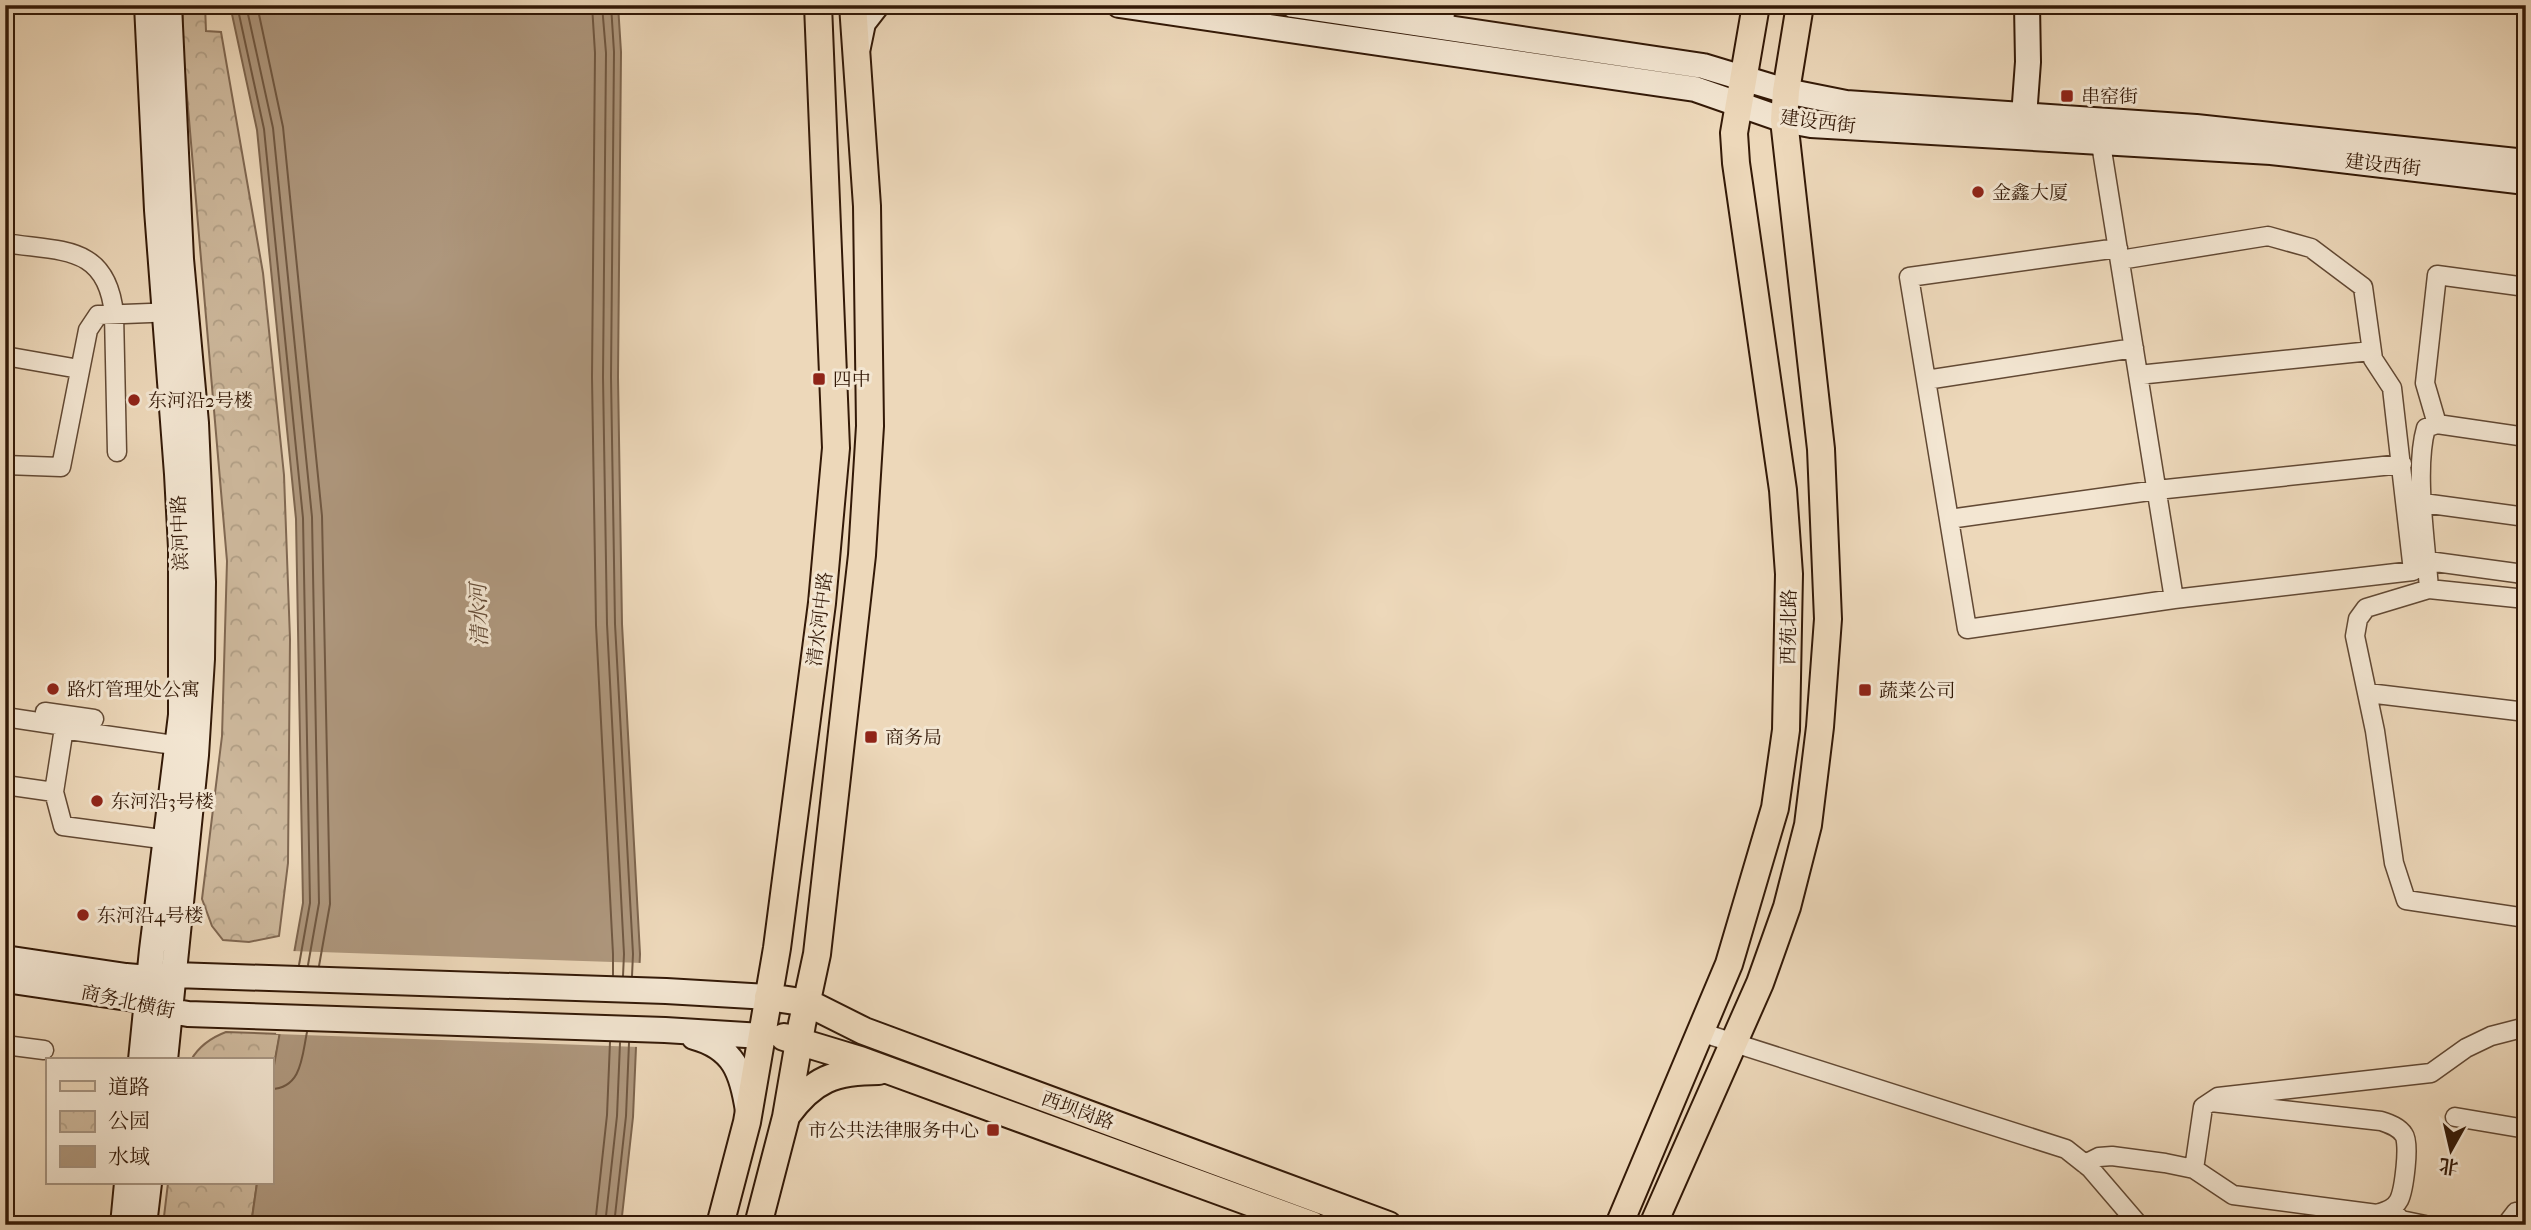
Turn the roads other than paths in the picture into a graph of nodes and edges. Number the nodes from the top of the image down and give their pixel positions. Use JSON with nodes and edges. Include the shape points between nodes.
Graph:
{"nodes":[{"id":1,"x":147,"y":5,"type":"edge"},
{"id":2,"x":169,"y":5,"type":"edge"},
{"id":3,"x":853,"y":5,"type":"edge"},
{"id":4,"x":877,"y":5,"type":"edge"},
{"id":5,"x":1119,"y":5,"type":"edge"},
{"id":6,"x":1293,"y":5,"type":"edge"},
{"id":7,"x":1756,"y":5,"type":"edge"},
{"id":8,"x":1800,"y":5,"type":"edge"},
{"id":9,"x":2027,"y":5,"type":"edge"},
{"id":10,"x":816,"y":9,"type":"edge"},
{"id":11,"x":1445,"y":17,"type":"edge"},
{"id":12,"x":857,"y":55,"type":"junction"},
{"id":13,"x":1743,"y":77,"type":"junction"},
{"id":14,"x":1786,"y":91,"type":"junction"},
{"id":15,"x":1739,"y":103,"type":"junction"},
{"id":16,"x":1784,"y":120,"type":"junction"},
{"id":17,"x":2023,"y":127,"type":"junction"},
{"id":18,"x":2102,"y":132,"type":"junction"},
{"id":19,"x":2526,"y":162,"type":"edge"},
{"id":20,"x":2526,"y":182,"type":"edge"},
{"id":21,"x":5,"y":243,"type":"edge"},
{"id":22,"x":2119,"y":254,"type":"junction"},
{"id":23,"x":2526,"y":287,"type":"edge"},
{"id":24,"x":176,"y":312,"type":"junction"},
{"id":25,"x":114,"y":314,"type":"junction"},
{"id":26,"x":2134,"y":348,"type":"junction"},
{"id":27,"x":2371,"y":351,"type":"junction"},
{"id":28,"x":5,"y":356,"type":"edge"},
{"id":29,"x":79,"y":369,"type":"junction"},
{"id":30,"x":2138,"y":375,"type":"junction"},
{"id":31,"x":1926,"y":380,"type":"junction"},
{"id":32,"x":2437,"y":424,"type":"junction"},
{"id":33,"x":2526,"y":437,"type":"edge"},
{"id":34,"x":117,"y":452,"type":"dead end"},
{"id":35,"x":2402,"y":464,"type":"junction"},
{"id":36,"x":5,"y":465,"type":"edge"},
{"id":37,"x":2157,"y":490,"type":"junction"},
{"id":38,"x":2423,"y":503,"type":"junction"},
{"id":39,"x":2526,"y":517,"type":"edge"},
{"id":40,"x":1949,"y":519,"type":"junction"},
{"id":41,"x":2428,"y":561,"type":"junction"},
{"id":42,"x":2526,"y":576,"type":"edge"},
{"id":43,"x":2429,"y":589,"type":"junction"},
{"id":44,"x":2526,"y":598,"type":"edge"},
{"id":45,"x":2174,"y":599,"type":"junction"},
{"id":46,"x":2368,"y":693,"type":"junction"},
{"id":47,"x":5,"y":706,"type":"edge"},
{"id":48,"x":2526,"y":712,"type":"edge"},
{"id":49,"x":5,"y":717,"type":"edge"},
{"id":50,"x":94,"y":719,"type":"dead end"},
{"id":51,"x":64,"y":728,"type":"junction"},
{"id":52,"x":187,"y":747,"type":"junction"},
{"id":53,"x":5,"y":785,"type":"edge"},
{"id":54,"x":54,"y":792,"type":"junction"},
{"id":55,"x":177,"y":841,"type":"junction"},
{"id":56,"x":2526,"y":918,"type":"edge"},
{"id":57,"x":777,"y":948,"type":"junction"},
{"id":58,"x":817,"y":954,"type":"junction"},
{"id":59,"x":5,"y":958,"type":"edge"},
{"id":60,"x":174,"y":975,"type":"junction"},
{"id":61,"x":5,"y":980,"type":"edge"},
{"id":62,"x":149,"y":990,"type":"junction"},
{"id":63,"x":725,"y":994,"type":"junction"},
{"id":64,"x":171,"y":1011,"type":"junction"},
{"id":65,"x":785,"y":1020,"type":"junction"},
{"id":66,"x":2526,"y":1027,"type":"edge"},
{"id":67,"x":667,"y":1030,"type":"junction"},
{"id":68,"x":864,"y":1031,"type":"junction"},
{"id":69,"x":1700,"y":1032,"type":"junction"},
{"id":70,"x":1734,"y":1043,"type":"junction"},
{"id":71,"x":5,"y":1045,"type":"edge"},
{"id":72,"x":44,"y":1050,"type":"dead end"},
{"id":73,"x":141,"y":1058,"type":"edge"},
{"id":74,"x":166,"y":1058,"type":"edge"},
{"id":75,"x":893,"y":1071,"type":"junction"},
{"id":76,"x":2211,"y":1102,"type":"junction"},
{"id":77,"x":748,"y":1111,"type":"junction"},
{"id":78,"x":786,"y":1117,"type":"junction"},
{"id":79,"x":2455,"y":1117,"type":"dead end"},
{"id":80,"x":2526,"y":1129,"type":"edge"},
{"id":81,"x":2085,"y":1164,"type":"junction"},
{"id":82,"x":2194,"y":1169,"type":"junction"},
{"id":83,"x":128,"y":1184,"type":"edge"},
{"id":84,"x":149,"y":1184,"type":"edge"},
{"id":85,"x":2391,"y":1209,"type":"junction"},
{"id":86,"x":123,"y":1225,"type":"edge"},
{"id":87,"x":144,"y":1225,"type":"edge"},
{"id":88,"x":720,"y":1225,"type":"edge"},
{"id":89,"x":758,"y":1225,"type":"edge"},
{"id":90,"x":1312,"y":1225,"type":"edge"},
{"id":91,"x":1388,"y":1225,"type":"edge"},
{"id":92,"x":1619,"y":1225,"type":"edge"},
{"id":93,"x":1653,"y":1225,"type":"edge"},
{"id":94,"x":2140,"y":1225,"type":"edge"},
{"id":95,"x":2425,"y":1225,"type":"edge"}],
"edges":[{"from":1,"to":24,"type":"main road","name":"滨河中路","via":[[157,210]]},
{"from":2,"to":24,"type":"main road","name":"滨河中路","via":[[181,259]]},
{"from":3,"to":12,"type":"main road","name":"清水河中路"},
{"from":4,"to":12,"type":"main road","via":[[863,23]]},
{"from":5,"to":15,"type":"main road","name":"建设西街","via":[[1695,89]]},
{"from":6,"to":11,"type":"main road","name":"建设西街"},
{"from":7,"to":13,"type":"main road","name":"西苑北路"},
{"from":8,"to":14,"type":"main road","name":"西苑北路"},
{"from":9,"to":17,"type":"main road"},
{"from":10,"to":57,"type":"main road","name":"清水河中路","via":[[836,448],[822,603]]},
{"from":11,"to":13,"type":"main road","name":"建设西街"},
{"from":12,"to":58,"type":"main road","name":"清水河中路","via":[[867,206],[870,426],[862,555]]},
{"from":13,"to":14,"type":"main road","name":"建设西街"},
{"from":13,"to":15,"type":"main road","name":"西苑北路"},
{"from":14,"to":16,"type":"main road","name":"西苑北路"},
{"from":14,"to":17,"type":"main road","name":"建设西街"},
{"from":15,"to":16,"type":"main road","name":"建设西街"},
{"from":15,"to":69,"type":"main road","name":"西苑北路","via":[[1736,163],[1783,490],[1789,574],[1786,730],[1775,808],[1758,872],[1729,964]]},
{"from":16,"to":17,"type":"main road","name":"建设西街","via":[[1811,125]]},
{"from":16,"to":70,"type":"main road","name":"西苑北路","via":[[1821,449],[1828,619],[1808,825],[1787,907]]},
{"from":17,"to":18,"type":"main road","name":"建设西街"},
{"from":18,"to":19,"type":"main road","name":"建设西街","via":[[2196,127]]},
{"from":18,"to":20,"type":"main road","name":"建设西街"},
{"from":18,"to":22,"type":"street"},
{"from":21,"to":25,"type":"street","via":[[83,255],[105,279]]},
{"from":22,"to":26,"type":"street"},
{"from":22,"to":27,"type":"street","via":[[2267,236],[2311,248],[2363,286]]},
{"from":22,"to":31,"type":"street","via":[[1909,277]]},
{"from":23,"to":32,"type":"street","via":[[2437,275],[2426,383]]},
{"from":24,"to":25,"type":"street"},
{"from":24,"to":52,"type":"main road","name":"滨河中路","via":[[181,715]]},
{"from":25,"to":29,"type":"street","via":[[98,315],[92,321]]},
{"from":25,"to":34,"type":"street"},
{"from":26,"to":30,"type":"street"},
{"from":26,"to":31,"type":"street"},
{"from":27,"to":30,"type":"street"},
{"from":27,"to":35,"type":"street","via":[[2392,388]]},
{"from":28,"to":29,"type":"street"},
{"from":29,"to":36,"type":"street","via":[[61,467]]},
{"from":30,"to":37,"type":"street"},
{"from":31,"to":40,"type":"street"},
{"from":32,"to":33,"type":"street"},
{"from":32,"to":38,"type":"street","via":[[2426,428],[2422,442]]},
{"from":35,"to":37,"type":"street"},
{"from":35,"to":45,"type":"street","via":[[2413,571]]},
{"from":37,"to":40,"type":"street"},
{"from":37,"to":45,"type":"street"},
{"from":38,"to":39,"type":"street"},
{"from":38,"to":41,"type":"street"},
{"from":40,"to":45,"type":"street","via":[[1967,629]]},
{"from":41,"to":42,"type":"street"},
{"from":41,"to":43,"type":"street"},
{"from":43,"to":44,"type":"street"},
{"from":43,"to":46,"type":"street","via":[[2366,608],[2358,619],[2355,636]]},
{"from":46,"to":48,"type":"street"},
{"from":46,"to":56,"type":"street","via":[[2394,863],[2406,900]]},
{"from":47,"to":50,"type":"street"},
{"from":49,"to":51,"type":"street"},
{"from":51,"to":52,"type":"street"},
{"from":51,"to":54,"type":"street"},
{"from":52,"to":55,"type":"main road","name":"滨河中路"},
{"from":53,"to":54,"type":"street"},
{"from":54,"to":55,"type":"street","via":[[63,825]]},
{"from":55,"to":60,"type":"main road","name":"滨河中路"},
{"from":55,"to":62,"type":"main road","name":"滨河中路"},
{"from":57,"to":63,"type":"main road","via":[[758,978]]},
{"from":57,"to":65,"type":"main road","name":"清水河中路"},
{"from":58,"to":65,"type":"main road","name":"清水河中路"},
{"from":58,"to":68,"type":"main road","via":[[822,988],[837,1009]]},
{"from":59,"to":62,"type":"main road","name":"商务北横街"},
{"from":60,"to":62,"type":"main road","name":"商务北横街"},
{"from":60,"to":63,"type":"main road","name":"商务北横街"},
{"from":60,"to":64,"type":"main road","name":"滨河中路"},
{"from":61,"to":62,"type":"main road","name":"商务北横街"},
{"from":62,"to":64,"type":"main road","name":"商务北横街"},
{"from":62,"to":73,"type":"main road","name":"滨河中路"},
{"from":63,"to":65,"type":"main road"},
{"from":64,"to":67,"type":"main road","name":"商务北横街"},
{"from":64,"to":74,"type":"main road","name":"滨河中路"},
{"from":65,"to":67,"type":"main road"},
{"from":65,"to":68,"type":"main road","name":"西坝岗路"},
{"from":65,"to":75,"type":"main road","name":"西坝岗路"},
{"from":65,"to":77,"type":"main road","name":"清水河中路"},
{"from":65,"to":78,"type":"main road","name":"清水河中路"},
{"from":66,"to":76,"type":"street","via":[[2491,1035],[2431,1073],[2218,1097]]},
{"from":67,"to":77,"type":"main road","via":[[710,1042],[726,1053],[739,1071]]},
{"from":68,"to":91,"type":"main road","name":"西坝岗路"},
{"from":69,"to":70,"type":"street"},
{"from":69,"to":92,"type":"main road","name":"西苑北路"},
{"from":70,"to":81,"type":"street","via":[[2066,1149]]},
{"from":70,"to":93,"type":"main road","name":"西苑北路"},
{"from":71,"to":72,"type":"street"},
{"from":75,"to":78,"type":"main road","via":[[826,1078],[799,1098]]},
{"from":75,"to":90,"type":"main road","name":"西坝岗路"},
{"from":76,"to":82,"type":"street","via":[[2203,1107]]},
{"from":76,"to":85,"type":"street","via":[[2394,1125],[2408,1142],[2413,1172]]},
{"from":77,"to":88,"type":"main road","name":"清水河中路"},
{"from":78,"to":89,"type":"main road","name":"清水河中路"},
{"from":79,"to":80,"type":"street"},
{"from":81,"to":82,"type":"street","via":[[2112,1156]]},
{"from":81,"to":94,"type":"street"},
{"from":82,"to":85,"type":"street","via":[[2233,1195],[2377,1214]]},
{"from":83,"to":86,"type":"main road"},
{"from":84,"to":87,"type":"main road"},
{"from":85,"to":95,"type":"street","via":[[2401,1220]]}]}
